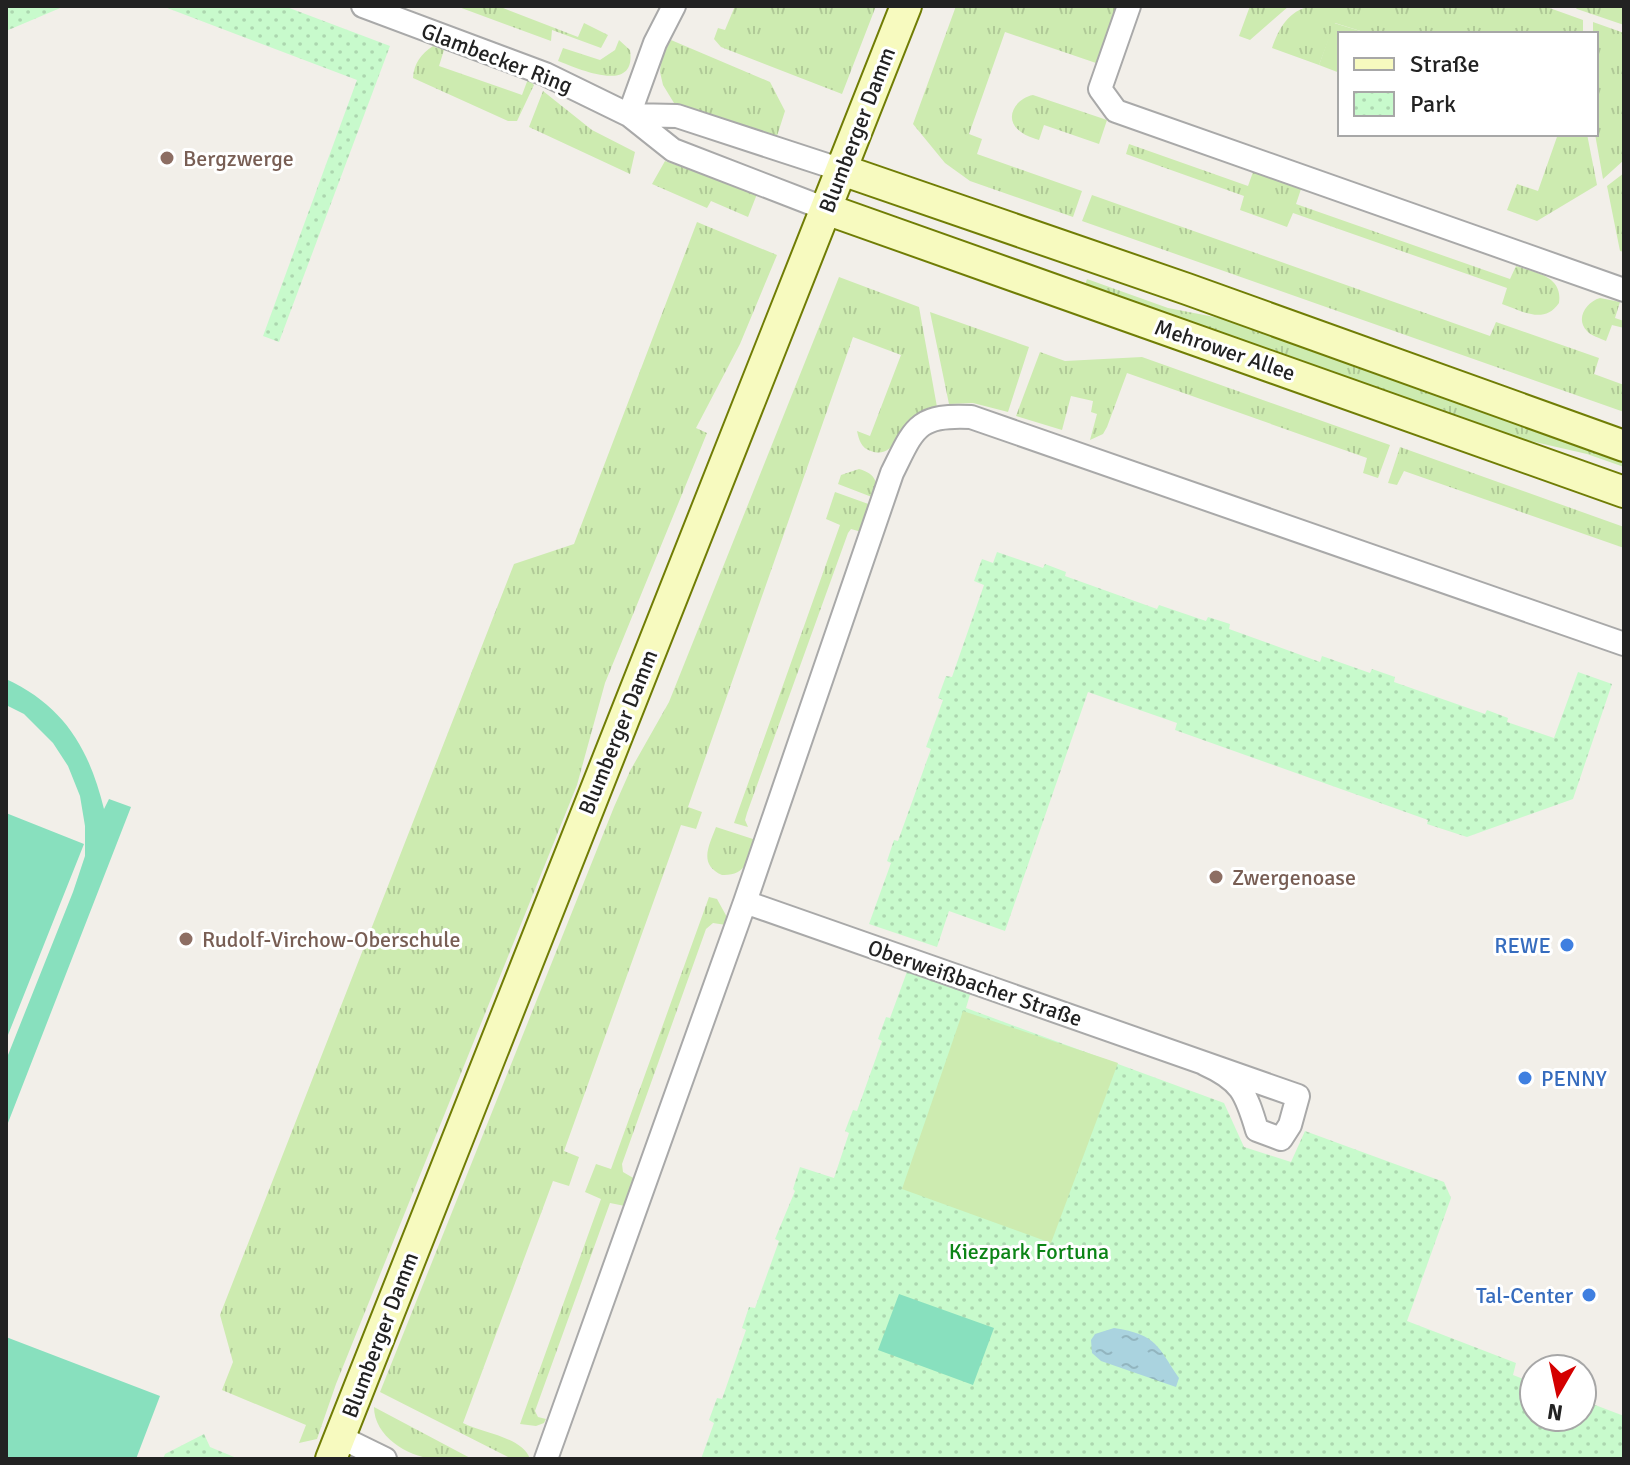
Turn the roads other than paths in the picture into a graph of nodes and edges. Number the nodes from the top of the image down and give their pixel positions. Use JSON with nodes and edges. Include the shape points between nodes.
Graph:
{"nodes":[{"id":1,"x":363,"y":6,"type":"edge"},
{"id":2,"x":674,"y":6,"type":"edge"},
{"id":3,"x":906,"y":6,"type":"edge"},
{"id":4,"x":1129,"y":6,"type":"edge"},
{"id":5,"x":629,"y":115,"type":"junction"},
{"id":6,"x":842,"y":170,"type":"junction"},
{"id":7,"x":826,"y":209,"type":"junction"},
{"id":8,"x":1624,"y":290,"type":"edge"},
{"id":9,"x":1624,"y":446,"type":"edge"},
{"id":10,"x":1624,"y":492,"type":"edge"},
{"id":11,"x":1624,"y":644,"type":"edge"},
{"id":12,"x":745,"y":902,"type":"junction"},
{"id":13,"x":1205,"y":1064,"type":"dead end"},
{"id":14,"x":335,"y":1448,"type":"edge"},
{"id":15,"x":385,"y":1459,"type":"edge"},
{"id":16,"x":546,"y":1459,"type":"edge"}],
"edges":[{"from":1,"to":5,"type":"street","name":"Glambecker Ring","via":[[545,74]]},
{"from":2,"to":5,"type":"street"},
{"from":3,"to":6,"type":"main road","name":"Blumberger Damm"},
{"from":4,"to":8,"type":"street","via":[[1100,89],[1116,111]]},
{"from":5,"to":6,"type":"street","name":"Glambecker Ring","via":[[677,116]]},
{"from":5,"to":7,"type":"street","name":"Glambecker Ring","via":[[673,150]]},
{"from":6,"to":7,"type":"main road","name":"Blumberger Damm"},
{"from":6,"to":9,"type":"main road","name":"Mehrower Allee"},
{"from":7,"to":10,"type":"main road","name":"Mehrower Allee"},
{"from":7,"to":14,"type":"main road","name":"Blumberger Damm"},
{"from":11,"to":12,"type":"street","via":[[1020,433],[971,417],[945,415],[914,429],[892,473]]},
{"from":12,"to":13,"type":"street","name":"Oberweißbacher Straße"},
{"from":12,"to":16,"type":"street"},
{"from":14,"to":15,"type":"street"}]}
